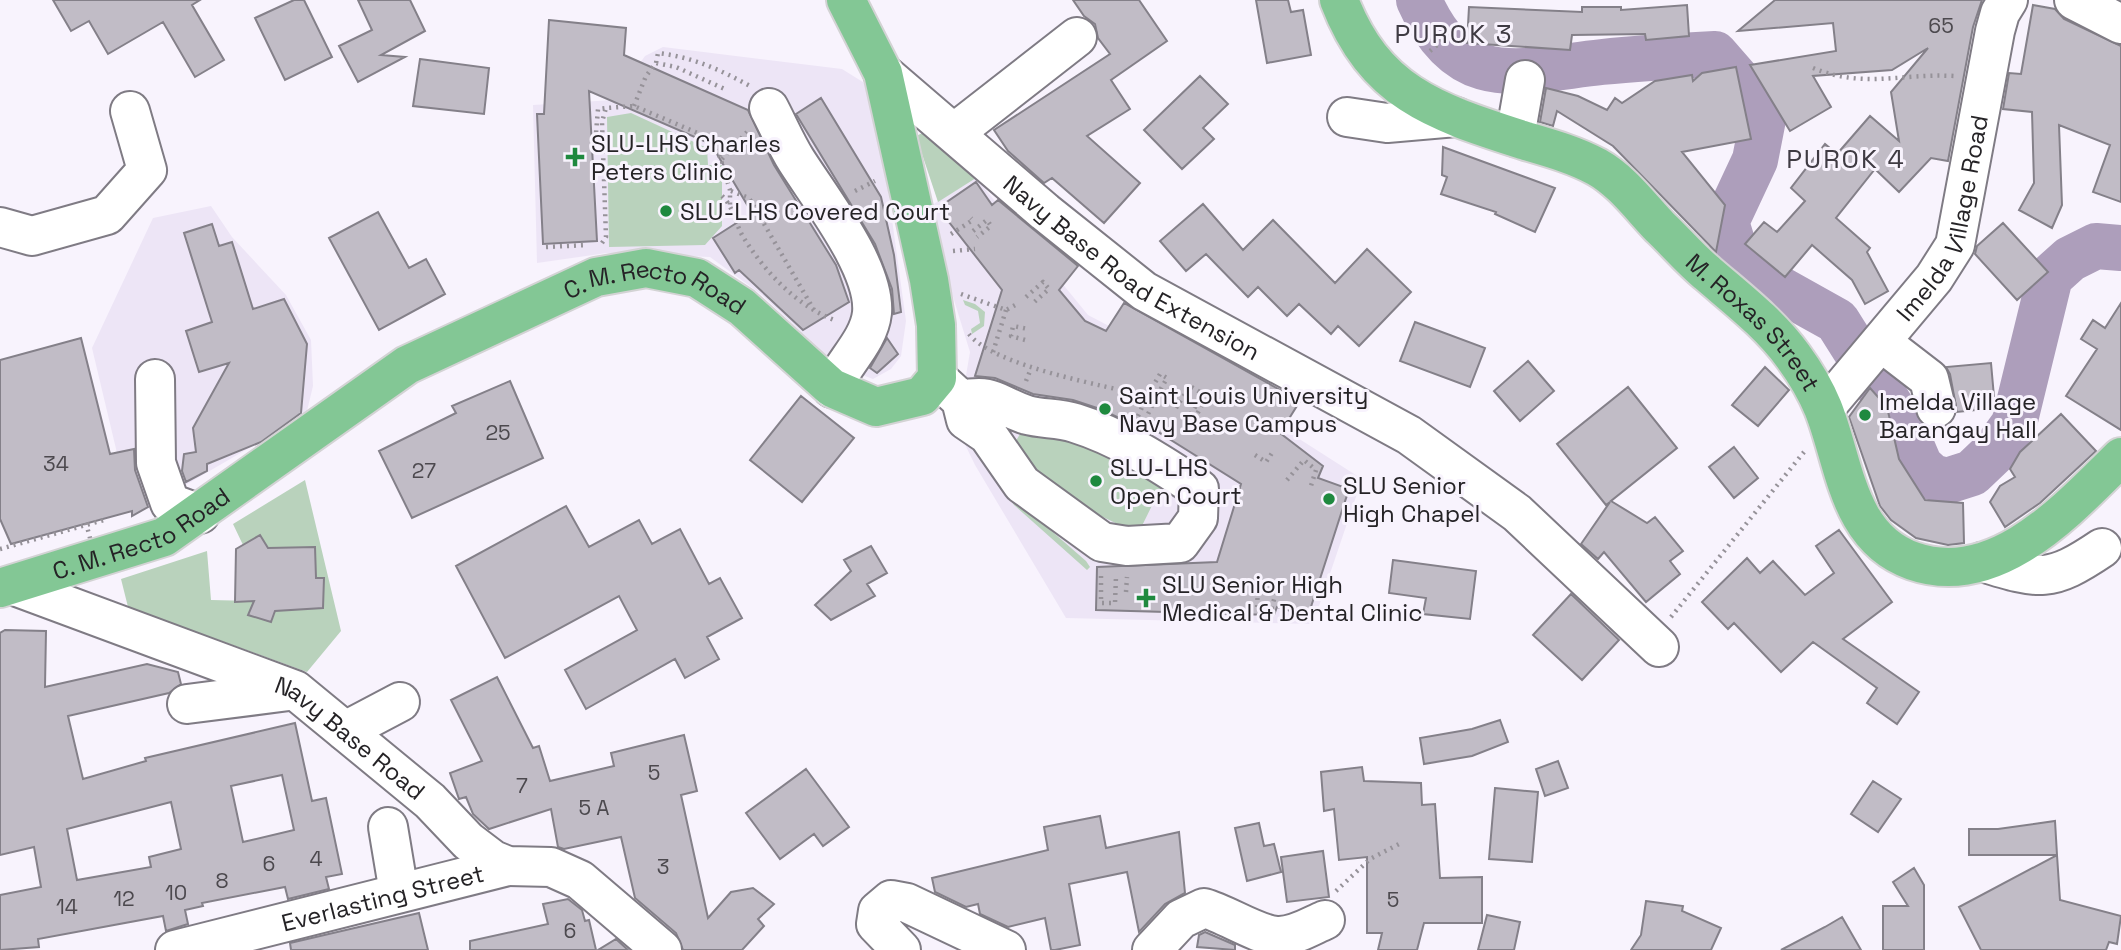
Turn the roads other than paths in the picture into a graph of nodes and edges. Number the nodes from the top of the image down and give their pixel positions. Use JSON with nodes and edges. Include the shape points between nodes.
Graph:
{"nodes":[{"id":1,"x":846,"y":0,"type":"edge"},
{"id":2,"x":1339,"y":0,"type":"edge"},
{"id":3,"x":2008,"y":0,"type":"edge"},
{"id":4,"x":2074,"y":0,"type":"edge"},
{"id":5,"x":2121,"y":24,"type":"edge"},
{"id":6,"x":1077,"y":37,"type":"dead end"},
{"id":7,"x":883,"y":73,"type":"junction"},
{"id":8,"x":1525,"y":80,"type":"dead end"},
{"id":9,"x":768,"y":108,"type":"road end"},
{"id":10,"x":130,"y":111,"type":"dead end"},
{"id":11,"x":1347,"y":117,"type":"dead end"},
{"id":12,"x":1456,"y":117,"type":"junction"},
{"id":13,"x":954,"y":133,"type":"junction"},
{"id":14,"x":1515,"y":137,"type":"junction"},
{"id":15,"x":0,"y":227,"type":"edge"},
{"id":16,"x":1871,"y":354,"type":"junction"},
{"id":17,"x":155,"y":379,"type":"dead end"},
{"id":18,"x":832,"y":388,"type":"junction"},
{"id":19,"x":949,"y":389,"type":"junction"},
{"id":20,"x":1936,"y":408,"type":"dead end"},
{"id":21,"x":1826,"y":416,"type":"junction"},
{"id":22,"x":2121,"y":457,"type":"edge"},
{"id":23,"x":200,"y":514,"type":"junction"},
{"id":24,"x":2102,"y":548,"type":"dead end"},
{"id":25,"x":1982,"y":562,"type":"junction"},
{"id":26,"x":3,"y":576,"type":"edge"},
{"id":27,"x":1655,"y":645,"type":"road end"},
{"id":28,"x":295,"y":690,"type":"junction"},
{"id":29,"x":400,"y":702,"type":"dead end"},
{"id":30,"x":187,"y":705,"type":"dead end"},
{"id":31,"x":345,"y":731,"type":"junction"},
{"id":32,"x":388,"y":827,"type":"dead end"},
{"id":33,"x":508,"y":866,"type":"junction"},
{"id":34,"x":399,"y":893,"type":"junction"},
{"id":35,"x":1328,"y":911,"type":"road end"},
{"id":36,"x":175,"y":950,"type":"edge"},
{"id":37,"x":662,"y":950,"type":"edge"},
{"id":38,"x":901,"y":950,"type":"edge"},
{"id":39,"x":1006,"y":950,"type":"edge"},
{"id":40,"x":1152,"y":950,"type":"edge"}],
"edges":[{"from":1,"to":7,"type":"main road"},
{"from":2,"to":12,"type":"main road","name":"M. Roxas Street","via":[[1357,42],[1377,68],[1423,101]]},
{"from":3,"to":16,"type":"street","name":"Imelda Village Road","via":[[2000,13],[1955,245],[1934,278]]},
{"from":4,"to":5,"type":"street"},
{"from":6,"to":13,"type":"street"},
{"from":7,"to":13,"type":"street","name":"Navy Base Road Extension"},
{"from":7,"to":19,"type":"main road"},
{"from":8,"to":14,"type":"street"},
{"from":9,"to":18,"type":"street","via":[[861,265],[872,311],[867,333]]},
{"from":10,"to":15,"type":"street","via":[[147,170],[107,215],[32,236]]},
{"from":11,"to":12,"type":"street","via":[[1387,123]]},
{"from":12,"to":14,"type":"main road","name":"M. Roxas Street"},
{"from":13,"to":27,"type":"street","name":"Navy Base Road Extension","via":[[1144,291],[1409,435],[1517,513]]},
{"from":14,"to":21,"type":"main road","name":"M. Roxas Street","via":[[1572,155],[1618,182],[1703,270],[1763,321],[1794,356]]},
{"from":16,"to":20,"type":"street","via":[[1929,379]]},
{"from":16,"to":21,"type":"street","name":"Imelda Village Road"},
{"from":17,"to":23,"type":"street","via":[[156,463],[170,503]]},
{"from":18,"to":19,"type":"main road","name":"C. M. Recto Road","via":[[876,407]]},
{"from":18,"to":23,"type":"main road","name":"C. M. Recto Road","via":[[742,307],[697,278],[646,268],[596,277],[407,365]]},
{"from":19,"to":19,"type":"street","via":[[966,420],[988,435],[1022,484],[1102,542],[1126,546],[1180,543],[1198,519],[1199,489],[1144,453],[1076,423],[1031,416],[984,396]]},
{"from":21,"to":25,"type":"main road","name":"M. Roxas Street","via":[[1849,490],[1873,536],[1910,560],[1928,565]]},
{"from":22,"to":25,"type":"main road","name":"M. Roxas Street","via":[[2067,511],[2019,544]]},
{"from":23,"to":26,"type":"main road","name":"C. M. Recto Road","via":[[164,537]]},
{"from":24,"to":25,"type":"street","via":[[2068,569],[2031,577]]},
{"from":26,"to":28,"type":"street","name":"Navy Base Road"},
{"from":28,"to":30,"type":"street"},
{"from":28,"to":31,"type":"street","name":"Navy Base Road"},
{"from":29,"to":31,"type":"street"},
{"from":31,"to":33,"type":"street","name":"Navy Base Road","via":[[468,841]]},
{"from":32,"to":34,"type":"street"},
{"from":33,"to":34,"type":"street","name":"Everlasting Street"},
{"from":33,"to":37,"type":"street","name":"Navy Base Road","via":[[551,867],[580,880]]},
{"from":34,"to":36,"type":"street","name":"Everlasting Street","via":[[347,917]]},
{"from":35,"to":40,"type":"street","via":[[1293,934],[1276,937],[1204,908],[1181,919]]},
{"from":38,"to":39,"type":"street","via":[[876,924],[878,911],[891,900],[907,903]]}]}
